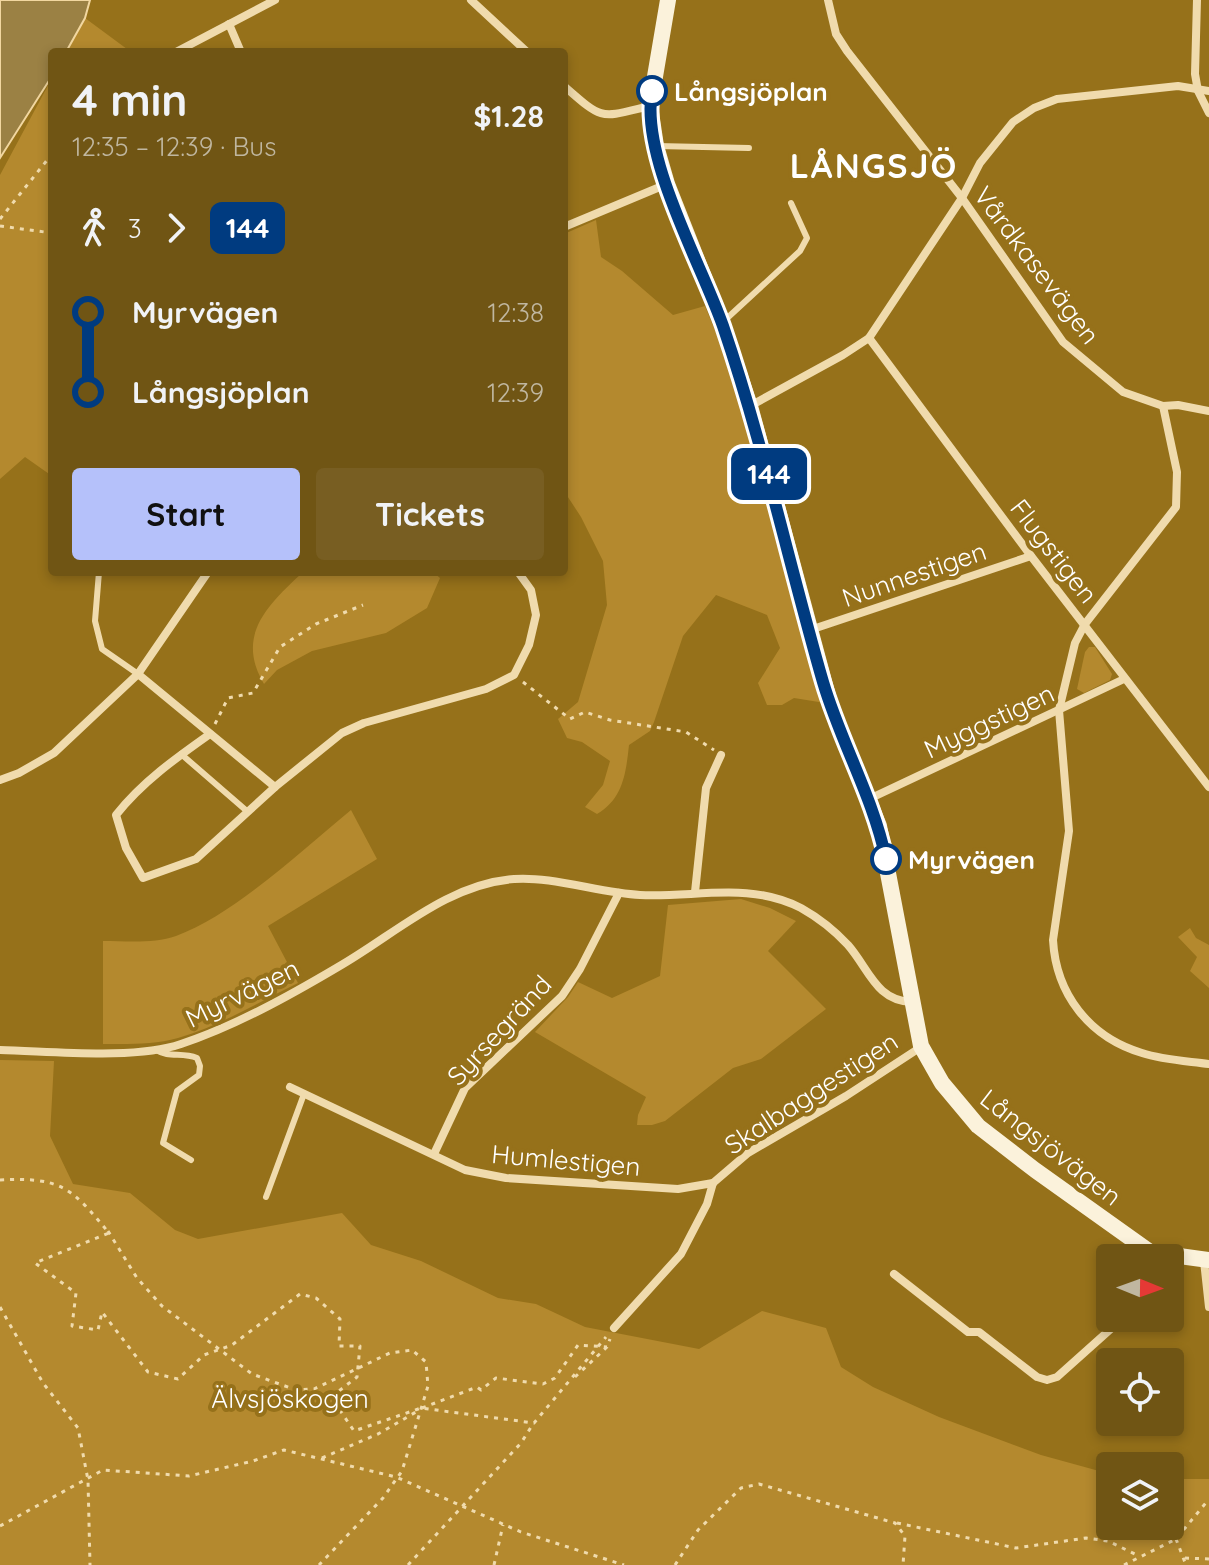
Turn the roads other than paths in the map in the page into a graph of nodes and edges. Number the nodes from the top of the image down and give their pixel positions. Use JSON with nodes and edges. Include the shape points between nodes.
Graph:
{"nodes":[{"id":1,"x":275,"y":0,"type":"edge"},
{"id":2,"x":471,"y":0,"type":"edge"},
{"id":3,"x":668,"y":0,"type":"edge"},
{"id":4,"x":828,"y":0,"type":"edge"},
{"id":5,"x":1197,"y":0,"type":"edge"},
{"id":6,"x":229,"y":24,"type":"junction"},
{"id":7,"x":184,"y":48,"type":"edge"},
{"id":8,"x":239,"y":48,"type":"edge"},
{"id":9,"x":523,"y":48,"type":"edge"},
{"id":10,"x":568,"y":90,"type":"edge"},
{"id":11,"x":1198,"y":91,"type":"junction"},
{"id":12,"x":1209,"y":91,"type":"edge"},
{"id":13,"x":650,"y":106,"type":"junction"},
{"id":14,"x":1209,"y":113,"type":"edge"},
{"id":15,"x":656,"y":146,"type":"junction"},
{"id":16,"x":749,"y":148,"type":"dead end"},
{"id":17,"x":667,"y":184,"type":"junction"},
{"id":18,"x":962,"y":198,"type":"junction"},
{"id":19,"x":791,"y":203,"type":"dead end"},
{"id":20,"x":568,"y":225,"type":"edge"},
{"id":21,"x":722,"y":323,"type":"junction"},
{"id":22,"x":869,"y":338,"type":"junction"},
{"id":23,"x":750,"y":406,"type":"junction"},
{"id":24,"x":1163,"y":406,"type":"junction"},
{"id":25,"x":1209,"y":411,"type":"edge"},
{"id":26,"x":1031,"y":556,"type":"junction"},
{"id":27,"x":99,"y":576,"type":"edge"},
{"id":28,"x":205,"y":576,"type":"edge"},
{"id":29,"x":521,"y":576,"type":"edge"},
{"id":30,"x":1085,"y":624,"type":"junction"},
{"id":31,"x":809,"y":631,"type":"junction"},
{"id":32,"x":138,"y":674,"type":"junction"},
{"id":33,"x":1124,"y":679,"type":"junction"},
{"id":34,"x":1059,"y":710,"type":"junction"},
{"id":35,"x":210,"y":734,"type":"junction"},
{"id":36,"x":181,"y":754,"type":"junction"},
{"id":37,"x":721,"y":755,"type":"road end"},
{"id":38,"x":0,"y":780,"type":"edge"},
{"id":39,"x":275,"y":787,"type":"junction"},
{"id":40,"x":1209,"y":787,"type":"edge"},
{"id":41,"x":869,"y":799,"type":"junction"},
{"id":42,"x":248,"y":812,"type":"junction"},
{"id":43,"x":695,"y":892,"type":"junction"},
{"id":44,"x":619,"y":893,"type":"junction"},
{"id":45,"x":912,"y":1002,"type":"junction"},
{"id":46,"x":921,"y":1046,"type":"junction"},
{"id":47,"x":0,"y":1050,"type":"edge"},
{"id":48,"x":156,"y":1050,"type":"junction"},
{"id":49,"x":1209,"y":1064,"type":"edge"},
{"id":50,"x":290,"y":1087,"type":"dead end"},
{"id":51,"x":304,"y":1094,"type":"junction"},
{"id":52,"x":434,"y":1154,"type":"junction"},
{"id":53,"x":191,"y":1160,"type":"dead end"},
{"id":54,"x":713,"y":1183,"type":"junction"},
{"id":55,"x":266,"y":1197,"type":"dead end"},
{"id":56,"x":1134,"y":1244,"type":"edge"},
{"id":57,"x":1184,"y":1259,"type":"edge"},
{"id":58,"x":1207,"y":1261,"type":"edge"},
{"id":59,"x":894,"y":1274,"type":"dead end"},
{"id":60,"x":1209,"y":1307,"type":"edge"},
{"id":61,"x":614,"y":1328,"type":"road end"},
{"id":62,"x":1107,"y":1332,"type":"edge"}],
"edges":[{"from":1,"to":6,"type":"street"},
{"from":2,"to":9,"type":"street"},
{"from":3,"to":13,"type":"street","name":"Långsjövägen"},
{"from":4,"to":18,"type":"street","name":"Vårdkasevägen","via":[[836,34],[847,51]]},
{"from":5,"to":11,"type":"street"},
{"from":6,"to":7,"type":"street"},
{"from":6,"to":8,"type":"street"},
{"from":10,"to":13,"type":"street","via":[[604,116]]},
{"from":11,"to":12,"type":"street"},
{"from":11,"to":14,"type":"street"},
{"from":11,"to":18,"type":"street","via":[[1154,87],[1057,99],[1034,108],[990,148]]},
{"from":13,"to":15,"type":"street","name":"Långsjövägen"},
{"from":15,"to":16,"type":"lane"},
{"from":15,"to":17,"type":"street","name":"Långsjövägen"},
{"from":17,"to":20,"type":"street"},
{"from":17,"to":21,"type":"street","name":"Långsjövägen"},
{"from":18,"to":22,"type":"street"},
{"from":18,"to":24,"type":"street","name":"Vårdkasevägen","via":[[1063,342],[1123,392]]},
{"from":19,"to":21,"type":"lane","via":[[807,238],[800,251]]},
{"from":21,"to":23,"type":"street","name":"Långsjövägen"},
{"from":22,"to":23,"type":"street"},
{"from":22,"to":26,"type":"street","name":"Flugstigen"},
{"from":23,"to":31,"type":"street","name":"Långsjövägen"},
{"from":24,"to":25,"type":"street","name":"Vårdkasevägen"},
{"from":24,"to":30,"type":"street","via":[[1177,472],[1176,507]]},
{"from":26,"to":30,"type":"street","name":"Flugstigen"},
{"from":26,"to":31,"type":"street","name":"Nunnestigen"},
{"from":27,"to":32,"type":"lane","via":[[95,621],[102,649]]},
{"from":28,"to":32,"type":"street"},
{"from":29,"to":39,"type":"street","via":[[531,590],[536,615],[514,675],[486,689],[342,733]]},
{"from":30,"to":33,"type":"street","name":"Flugstigen"},
{"from":30,"to":34,"type":"street","via":[[1075,643]]},
{"from":31,"to":41,"type":"street","name":"Långsjövägen","via":[[831,707]]},
{"from":32,"to":35,"type":"street"},
{"from":32,"to":38,"type":"street","via":[[54,753]]},
{"from":33,"to":34,"type":"street","name":"Myggstigen"},
{"from":33,"to":40,"type":"street","name":"Flugstigen"},
{"from":34,"to":41,"type":"street","name":"Myggstigen"},
{"from":34,"to":49,"type":"street","via":[[1069,831],[1053,940],[1065,991],[1107,1038],[1144,1054]]},
{"from":35,"to":36,"type":"street"},
{"from":35,"to":39,"type":"street"},
{"from":36,"to":42,"type":"lane"},
{"from":36,"to":42,"type":"street","via":[[132,794],[116,815],[143,878],[196,859]]},
{"from":37,"to":43,"type":"street","via":[[706,788]]},
{"from":39,"to":42,"type":"street"},
{"from":41,"to":45,"type":"street","name":"Långsjövägen","via":[[894,891]]},
{"from":43,"to":44,"type":"street","name":"Myrvägen"},
{"from":43,"to":45,"type":"street","name":"Myrvägen","via":[[745,892],[800,908],[848,946],[886,996]]},
{"from":44,"to":48,"type":"street","name":"Myrvägen","via":[[517,878],[476,885],[290,994],[180,1045]]},
{"from":44,"to":52,"type":"street","name":"Syrsegränd","via":[[562,996],[465,1088]]},
{"from":45,"to":46,"type":"street","name":"Långsjövägen"},
{"from":46,"to":54,"type":"street","name":"Skalbaggestigen","via":[[748,1153]]},
{"from":46,"to":56,"type":"street","name":"Långsjövägen","via":[[942,1083],[978,1126]]},
{"from":47,"to":48,"type":"street","name":"Myrvägen"},
{"from":48,"to":53,"type":"lane","via":[[164,1056],[190,1055],[200,1066],[199,1075],[177,1091],[163,1143]]},
{"from":50,"to":51,"type":"street","name":"Humlestigen"},
{"from":51,"to":52,"type":"street","name":"Humlestigen"},
{"from":51,"to":55,"type":"lane"},
{"from":52,"to":54,"type":"street","name":"Humlestigen","via":[[465,1170],[506,1178],[678,1189]]},
{"from":54,"to":61,"type":"street","name":"Skalbaggestigen","via":[[681,1254]]},
{"from":57,"to":58,"type":"street","name":"Långsjövägen"},
{"from":58,"to":60,"type":"street"},
{"from":59,"to":62,"type":"street","via":[[968,1332],[979,1332],[1047,1380]]}]}
